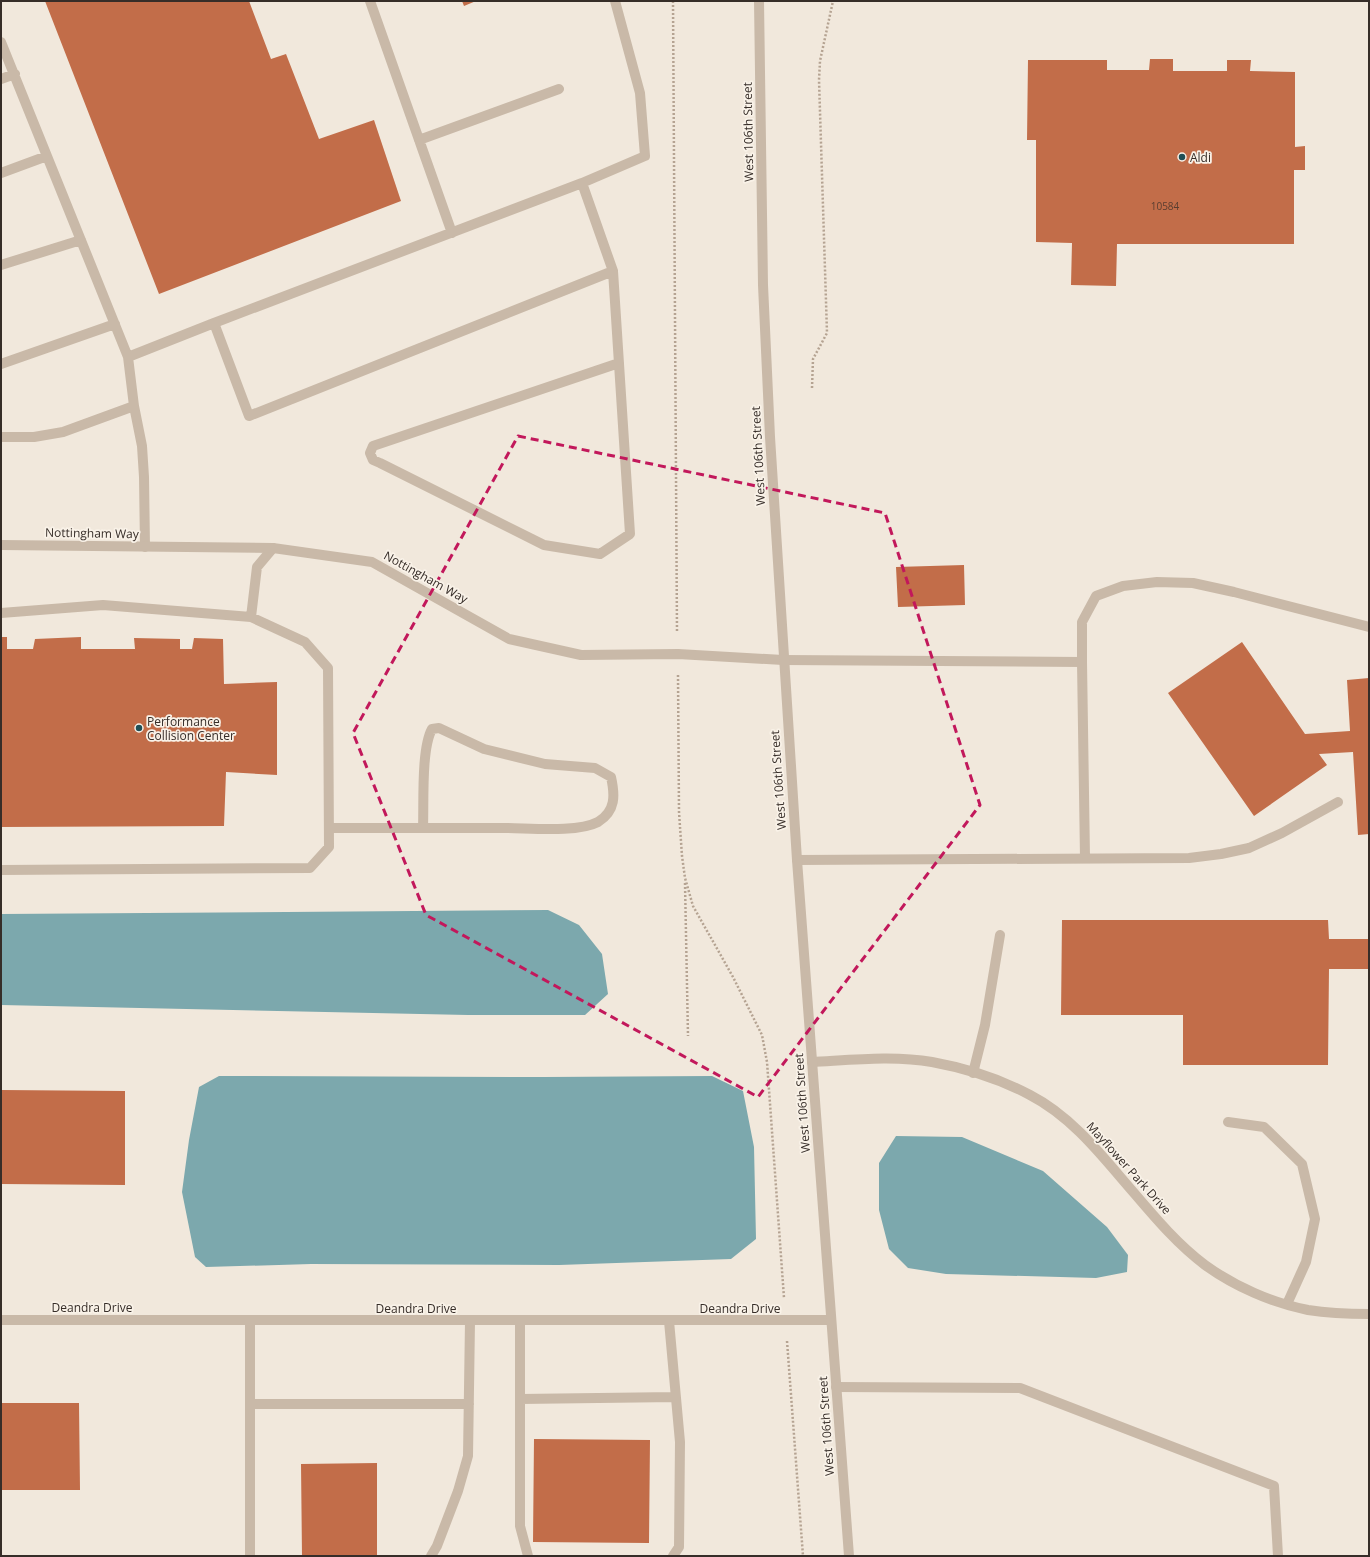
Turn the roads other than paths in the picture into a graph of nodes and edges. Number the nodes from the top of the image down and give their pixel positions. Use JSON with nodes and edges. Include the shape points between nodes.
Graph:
{"nodes":[{"id":1,"x":370,"y":1,"type":"edge"},
{"id":2,"x":616,"y":1,"type":"edge"},
{"id":3,"x":759,"y":1,"type":"edge"},
{"id":4,"x":1,"y":42,"type":"edge"},
{"id":5,"x":14,"y":74,"type":"junction"},
{"id":6,"x":1,"y":79,"type":"edge"},
{"id":7,"x":559,"y":89,"type":"dead end"},
{"id":8,"x":419,"y":140,"type":"junction"},
{"id":9,"x":47,"y":156,"type":"junction"},
{"id":10,"x":1,"y":173,"type":"edge"},
{"id":11,"x":582,"y":183,"type":"junction"},
{"id":12,"x":452,"y":233,"type":"junction"},
{"id":13,"x":81,"y":240,"type":"junction"},
{"id":14,"x":1,"y":265,"type":"edge"},
{"id":15,"x":613,"y":271,"type":"junction"},
{"id":16,"x":115,"y":324,"type":"junction"},
{"id":17,"x":214,"y":324,"type":"junction"},
{"id":18,"x":128,"y":357,"type":"junction"},
{"id":19,"x":619,"y":363,"type":"junction"},
{"id":20,"x":1,"y":364,"type":"edge"},
{"id":21,"x":134,"y":406,"type":"junction"},
{"id":22,"x":1,"y":437,"type":"edge"},
{"id":23,"x":1,"y":545,"type":"edge"},
{"id":24,"x":145,"y":547,"type":"junction"},
{"id":25,"x":273,"y":548,"type":"junction"},
{"id":26,"x":1,"y":613,"type":"edge"},
{"id":27,"x":251,"y":618,"type":"junction"},
{"id":28,"x":1369,"y":627,"type":"edge"},
{"id":29,"x":783,"y":660,"type":"junction"},
{"id":30,"x":1082,"y":662,"type":"junction"},
{"id":31,"x":1338,"y":802,"type":"dead end"},
{"id":32,"x":329,"y":828,"type":"junction"},
{"id":33,"x":423,"y":828,"type":"junction"},
{"id":34,"x":1085,"y":858,"type":"junction"},
{"id":35,"x":797,"y":860,"type":"junction"},
{"id":36,"x":1,"y":870,"type":"edge"},
{"id":37,"x":1000,"y":935,"type":"dead end"},
{"id":38,"x":812,"y":1062,"type":"junction"},
{"id":39,"x":973,"y":1073,"type":"junction"},
{"id":40,"x":1228,"y":1122,"type":"dead end"},
{"id":41,"x":1287,"y":1304,"type":"junction"},
{"id":42,"x":1369,"y":1314,"type":"edge"},
{"id":43,"x":1,"y":1320,"type":"edge"},
{"id":44,"x":831,"y":1320,"type":"junction"},
{"id":45,"x":250,"y":1321,"type":"junction"},
{"id":46,"x":470,"y":1321,"type":"junction"},
{"id":47,"x":520,"y":1321,"type":"junction"},
{"id":48,"x":669,"y":1321,"type":"junction"},
{"id":49,"x":836,"y":1387,"type":"junction"},
{"id":50,"x":676,"y":1397,"type":"junction"},
{"id":51,"x":520,"y":1399,"type":"junction"},
{"id":52,"x":250,"y":1404,"type":"junction"},
{"id":53,"x":469,"y":1404,"type":"junction"},
{"id":54,"x":250,"y":1556,"type":"edge"},
{"id":55,"x":431,"y":1556,"type":"edge"},
{"id":56,"x":528,"y":1556,"type":"edge"},
{"id":57,"x":673,"y":1556,"type":"edge"},
{"id":58,"x":849,"y":1556,"type":"edge"},
{"id":59,"x":1278,"y":1556,"type":"edge"}],
"edges":[{"from":1,"to":8,"type":"street"},
{"from":2,"to":11,"type":"street","via":[[640,93],[645,156]]},
{"from":3,"to":29,"type":"street","name":"West 106th Street","via":[[763,285]]},
{"from":4,"to":5,"type":"street"},
{"from":5,"to":6,"type":"street"},
{"from":5,"to":9,"type":"street"},
{"from":7,"to":8,"type":"street"},
{"from":8,"to":12,"type":"street"},
{"from":9,"to":10,"type":"street"},
{"from":9,"to":13,"type":"street"},
{"from":11,"to":12,"type":"street"},
{"from":11,"to":15,"type":"street"},
{"from":12,"to":17,"type":"street"},
{"from":13,"to":14,"type":"street"},
{"from":13,"to":16,"type":"street"},
{"from":15,"to":17,"type":"street","via":[[249,416]]},
{"from":15,"to":19,"type":"street"},
{"from":16,"to":18,"type":"street"},
{"from":16,"to":20,"type":"street"},
{"from":17,"to":18,"type":"street"},
{"from":18,"to":21,"type":"street"},
{"from":19,"to":19,"type":"street","via":[[630,534],[600,554],[544,545],[373,460],[370,453],[373,446]]},
{"from":21,"to":22,"type":"street","via":[[64,432],[34,437]]},
{"from":21,"to":24,"type":"street","via":[[142,446]]},
{"from":23,"to":24,"type":"street","name":"Nottingham Way"},
{"from":24,"to":25,"type":"street","name":"Nottingham Way"},
{"from":25,"to":27,"type":"street","via":[[257,567]]},
{"from":25,"to":29,"type":"street","name":"Nottingham Way","via":[[372,562],[509,639],[581,655],[678,654]]},
{"from":26,"to":27,"type":"street","via":[[103,605]]},
{"from":27,"to":32,"type":"street","via":[[305,642],[328,668]]},
{"from":28,"to":30,"type":"street","via":[[1200,585],[1150,583],[1123,586],[1096,596],[1082,622]]},
{"from":29,"to":30,"type":"street","name":"Nottingham Way"},
{"from":29,"to":35,"type":"street","name":"West 106th Street"},
{"from":30,"to":34,"type":"street"},
{"from":31,"to":34,"type":"street","via":[[1249,848],[1190,858]]},
{"from":32,"to":33,"type":"street"},
{"from":32,"to":36,"type":"street","via":[[329,847],[310,868]]},
{"from":33,"to":33,"type":"street","via":[[582,827],[598,822],[612,809],[614,792],[611,777],[595,768],[545,764],[484,749],[439,728],[432,729],[426,751]]},
{"from":34,"to":35,"type":"street"},
{"from":35,"to":38,"type":"street","name":"West 106th Street"},
{"from":37,"to":39,"type":"street","via":[[985,1024]]},
{"from":38,"to":39,"type":"street","name":"Mayflower Park Drive","via":[[903,1060],[931,1062]]},
{"from":38,"to":44,"type":"street","name":"West 106th Street"},
{"from":39,"to":41,"type":"street","name":"Mayflower Park Drive","via":[[1011,1086],[1052,1108],[1093,1144],[1154,1216],[1204,1264],[1238,1285]]},
{"from":40,"to":41,"type":"street","via":[[1264,1127],[1302,1164],[1315,1218],[1306,1262]]},
{"from":41,"to":42,"type":"street","name":"Mayflower Park Drive","via":[[1308,1310]]},
{"from":43,"to":45,"type":"street","name":"Deandra Drive"},
{"from":44,"to":48,"type":"street","name":"Deandra Drive"},
{"from":44,"to":49,"type":"street","name":"West 106th Street"},
{"from":45,"to":46,"type":"street","name":"Deandra Drive"},
{"from":45,"to":52,"type":"street"},
{"from":46,"to":47,"type":"street","name":"Deandra Drive"},
{"from":46,"to":53,"type":"street"},
{"from":47,"to":48,"type":"street","name":"Deandra Drive"},
{"from":47,"to":51,"type":"street"},
{"from":48,"to":50,"type":"street"},
{"from":49,"to":58,"type":"street","name":"West 106th Street"},
{"from":49,"to":59,"type":"street","via":[[1020,1388],[1274,1486]]},
{"from":50,"to":51,"type":"street"},
{"from":50,"to":57,"type":"street","via":[[680,1442],[680,1515],[679,1547]]},
{"from":51,"to":56,"type":"street","via":[[520,1526]]},
{"from":52,"to":53,"type":"street"},
{"from":52,"to":54,"type":"street"},
{"from":53,"to":55,"type":"street","via":[[468,1456],[458,1491]]}]}
